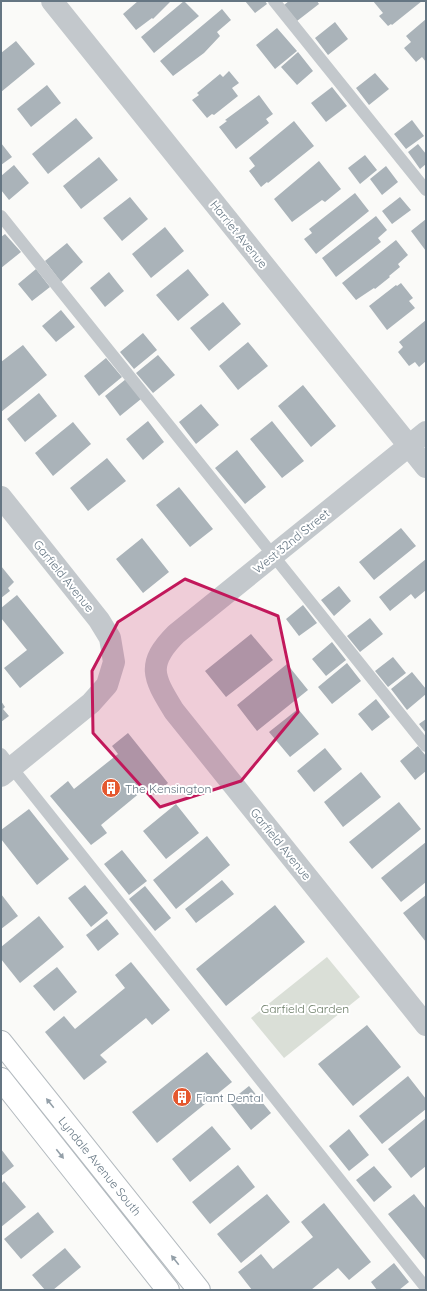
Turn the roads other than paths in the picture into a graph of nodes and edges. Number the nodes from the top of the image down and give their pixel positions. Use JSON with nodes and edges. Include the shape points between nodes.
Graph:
{"nodes":[{"id":1,"x":52,"y":1,"type":"edge"},
{"id":2,"x":274,"y":1,"type":"edge"},
{"id":3,"x":426,"y":190,"type":"edge"},
{"id":4,"x":1,"y":216,"type":"edge"},
{"id":5,"x":426,"y":432,"type":"edge"},
{"id":6,"x":409,"y":446,"type":"junction"},
{"id":7,"x":426,"y":467,"type":"edge"},
{"id":8,"x":1,"y":497,"type":"edge"},
{"id":9,"x":274,"y":555,"type":"junction"},
{"id":10,"x":160,"y":654,"type":"joint"},
{"id":11,"x":426,"y":746,"type":"edge"},
{"id":12,"x":5,"y":766,"type":"edge"},
{"id":13,"x":426,"y":1025,"type":"edge"},
{"id":14,"x":1,"y":1042,"type":"edge"},
{"id":15,"x":1,"y":1079,"type":"edge"},
{"id":16,"x":426,"y":1288,"type":"edge"},
{"id":17,"x":168,"y":1290,"type":"edge"},
{"id":18,"x":199,"y":1290,"type":"edge"}],
"edges":[{"from":1,"to":6,"type":"street","name":"Harriet Avenue"},
{"from":2,"to":3,"type":"lane"},
{"from":4,"to":9,"type":"lane"},
{"from":5,"to":6,"type":"street","name":"West 32nd Street"},
{"from":6,"to":7,"type":"street","name":"Harriet Avenue"},
{"from":6,"to":9,"type":"street","name":"West 32nd Street"},
{"from":8,"to":12,"type":"street","name":"Garfield Avenue","via":[[99,620],[110,638],[114,662],[107,685],[90,703]]},
{"from":9,"to":10,"type":"street","name":"West 32nd Street","via":[[176,634]]},
{"from":9,"to":11,"type":"lane"},
{"from":10,"to":13,"type":"street","name":"Garfield Avenue","via":[[155,673],[160,688],[174,711]]},
{"from":12,"to":16,"type":"lane"},
{"from":18,"to":14,"type":"main road","name":"Lyndale Avenue South","one_way":true},
{"from":15,"to":17,"type":"main road","name":"Lyndale Avenue South","one_way":true}]}
